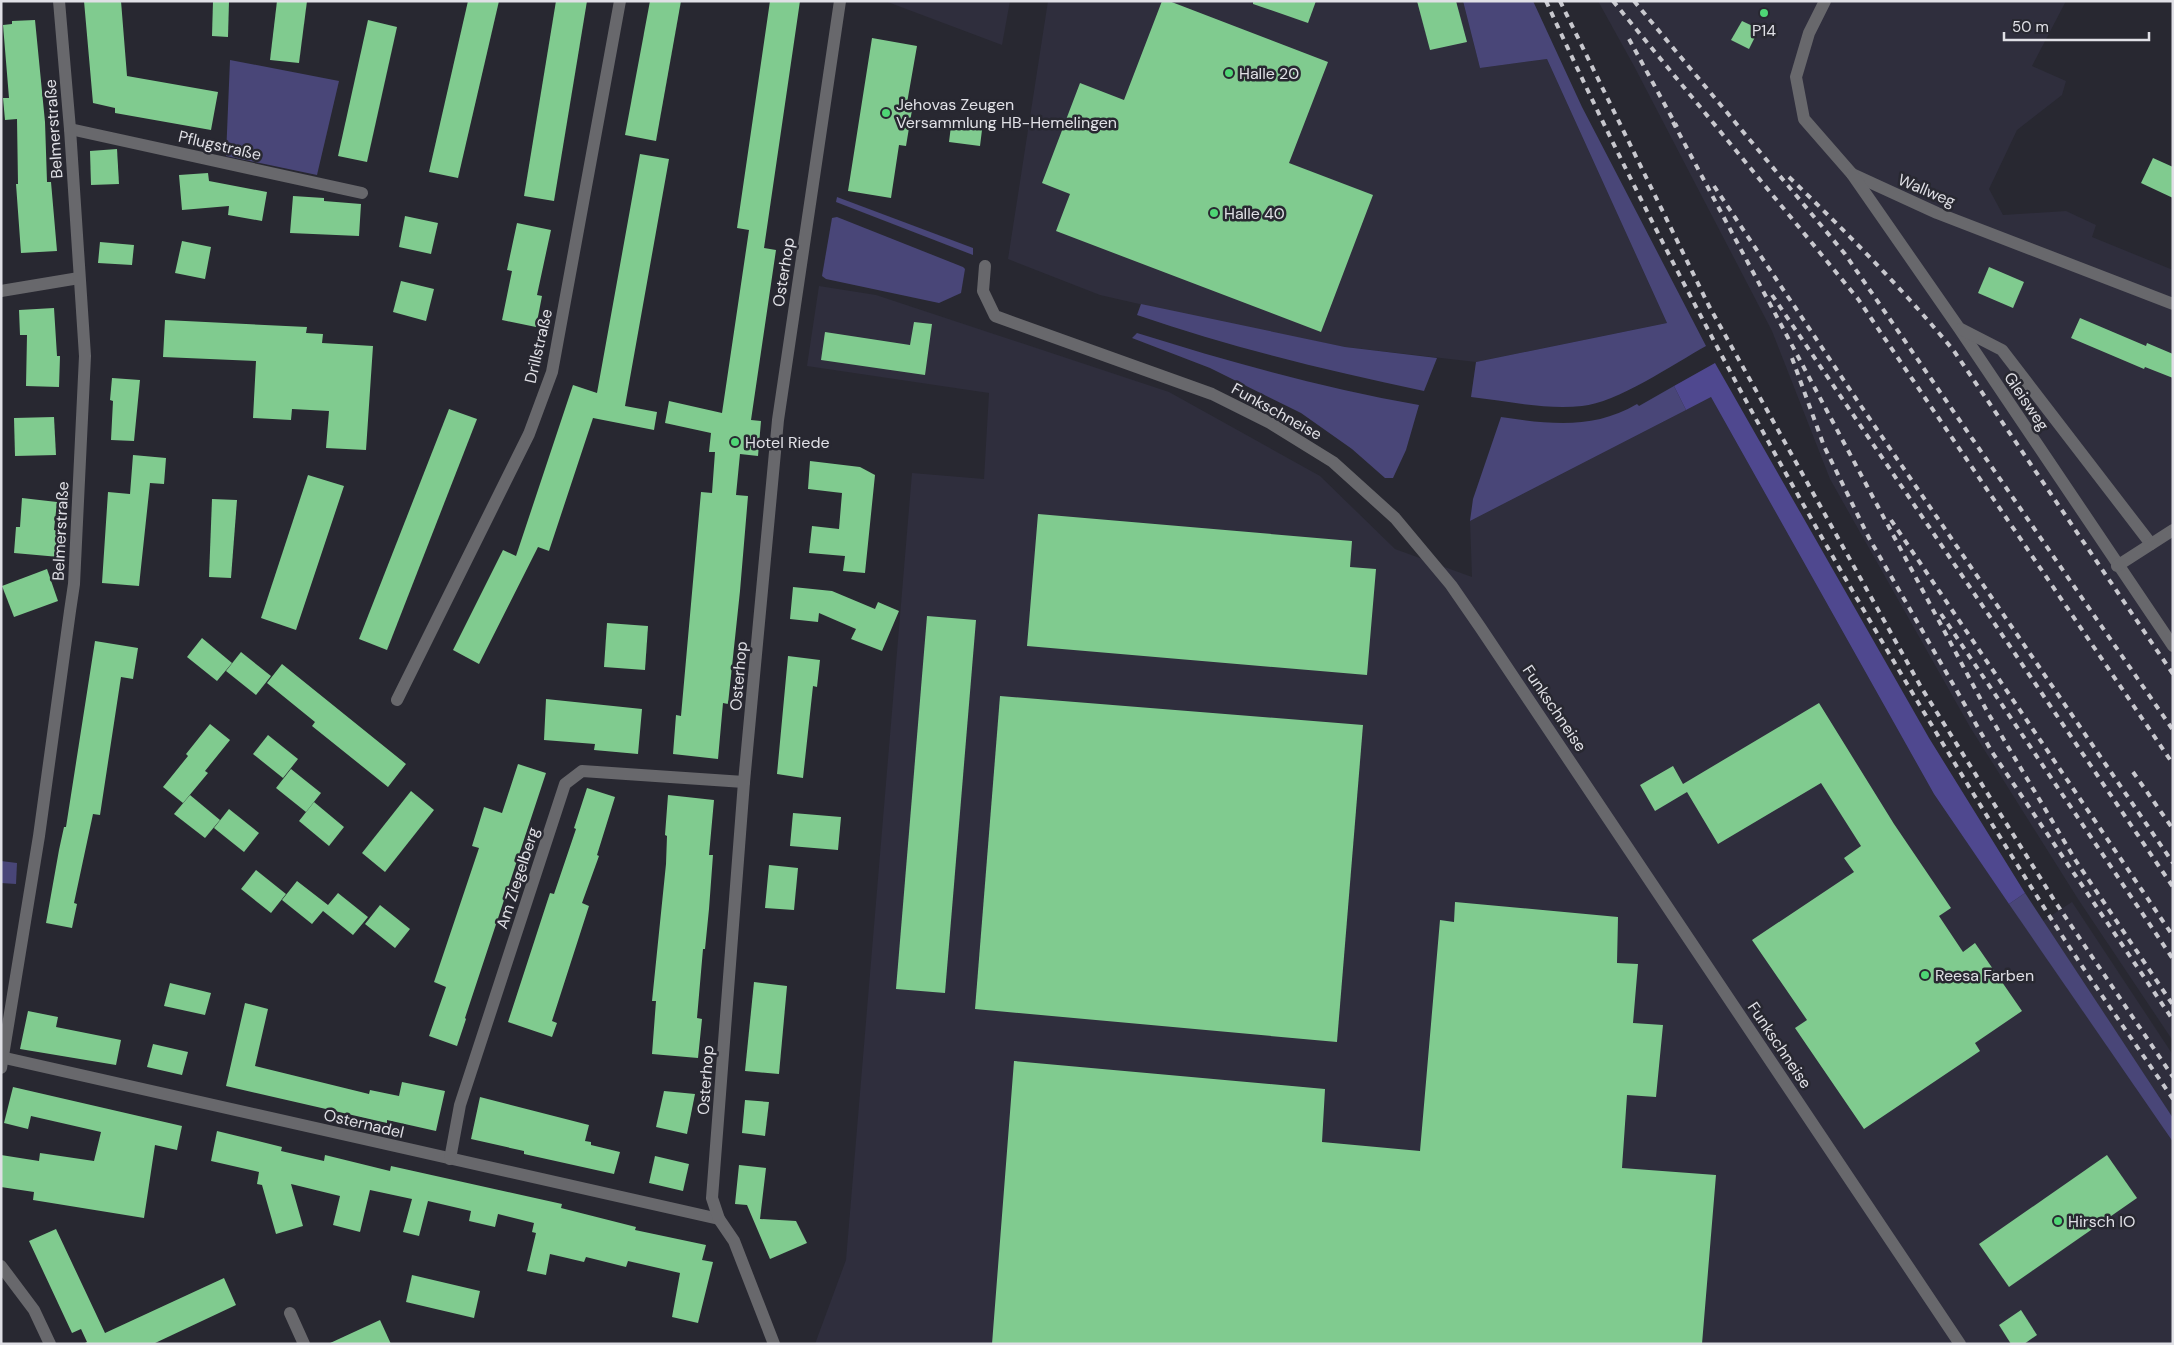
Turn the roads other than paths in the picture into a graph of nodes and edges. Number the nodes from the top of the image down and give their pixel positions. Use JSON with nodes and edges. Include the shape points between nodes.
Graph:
{"nodes":[{"id":1,"x":59,"y":1,"type":"edge"},
{"id":2,"x":620,"y":1,"type":"edge"},
{"id":3,"x":840,"y":1,"type":"edge"},
{"id":4,"x":1825,"y":1,"type":"edge"},
{"id":5,"x":70,"y":128,"type":"junction"},
{"id":6,"x":1852,"y":174,"type":"junction"},
{"id":7,"x":362,"y":193,"type":"dead end"},
{"id":8,"x":986,"y":266,"type":"dead end"},
{"id":9,"x":79,"y":278,"type":"junction"},
{"id":10,"x":1,"y":291,"type":"edge"},
{"id":11,"x":2173,"y":304,"type":"edge"},
{"id":12,"x":1959,"y":328,"type":"junction"},
{"id":13,"x":2173,"y":530,"type":"edge"},
{"id":14,"x":2151,"y":544,"type":"junction"},
{"id":15,"x":2117,"y":566,"type":"junction"},
{"id":16,"x":2173,"y":646,"type":"edge"},
{"id":17,"x":397,"y":700,"type":"dead end"},
{"id":18,"x":744,"y":782,"type":"junction"},
{"id":19,"x":2,"y":1061,"type":"edge"},
{"id":20,"x":450,"y":1159,"type":"junction"},
{"id":21,"x":719,"y":1220,"type":"junction"},
{"id":22,"x":1,"y":1266,"type":"edge"},
{"id":23,"x":290,"y":1313,"type":"dead end"},
{"id":24,"x":50,"y":1344,"type":"edge"},
{"id":25,"x":304,"y":1344,"type":"edge"},
{"id":26,"x":774,"y":1344,"type":"edge"},
{"id":27,"x":1960,"y":1344,"type":"edge"}],
"edges":[{"from":1,"to":5,"type":"street","name":"Belmerstraße"},
{"from":2,"to":17,"type":"street","name":"Drillstraße","via":[[552,372],[529,434]]},
{"from":3,"to":18,"type":"street","name":"Osterhop","via":[[778,420]]},
{"from":4,"to":6,"type":"street","name":"Wallweg","via":[[1809,33],[1796,77],[1804,119]]},
{"from":5,"to":7,"type":"street","name":"Pflugstraße"},
{"from":5,"to":9,"type":"street","name":"Belmerstraße"},
{"from":6,"to":11,"type":"street","name":"Wallweg","via":[[1938,213]]},
{"from":6,"to":12,"type":"street","name":"Gleisweg"},
{"from":8,"to":27,"type":"street","name":"Funkschneise","via":[[983,291],[996,316],[1212,394],[1262,419],[1333,462],[1395,518],[1451,585],[1480,626]]},
{"from":9,"to":10,"type":"street"},
{"from":9,"to":19,"type":"street","name":"Belmerstraße","via":[[85,356],[74,584],[39,836]]},
{"from":12,"to":14,"type":"street","via":[[2002,350]]},
{"from":12,"to":15,"type":"street","name":"Gleisweg"},
{"from":13,"to":14,"type":"street"},
{"from":14,"to":15,"type":"street"},
{"from":15,"to":16,"type":"street","name":"Gleisweg"},
{"from":18,"to":20,"type":"street","name":"Am Ziegelberg","via":[[582,771],[565,784],[460,1105]]},
{"from":18,"to":21,"type":"street","name":"Osterhop","via":[[712,1198]]},
{"from":19,"to":20,"type":"street","name":"Osternadel"},
{"from":20,"to":21,"type":"street","name":"Osternadel"},
{"from":21,"to":26,"type":"street","name":"Osterhop","via":[[734,1241]]},
{"from":22,"to":24,"type":"street","via":[[34,1310]]},
{"from":23,"to":25,"type":"street"}]}
